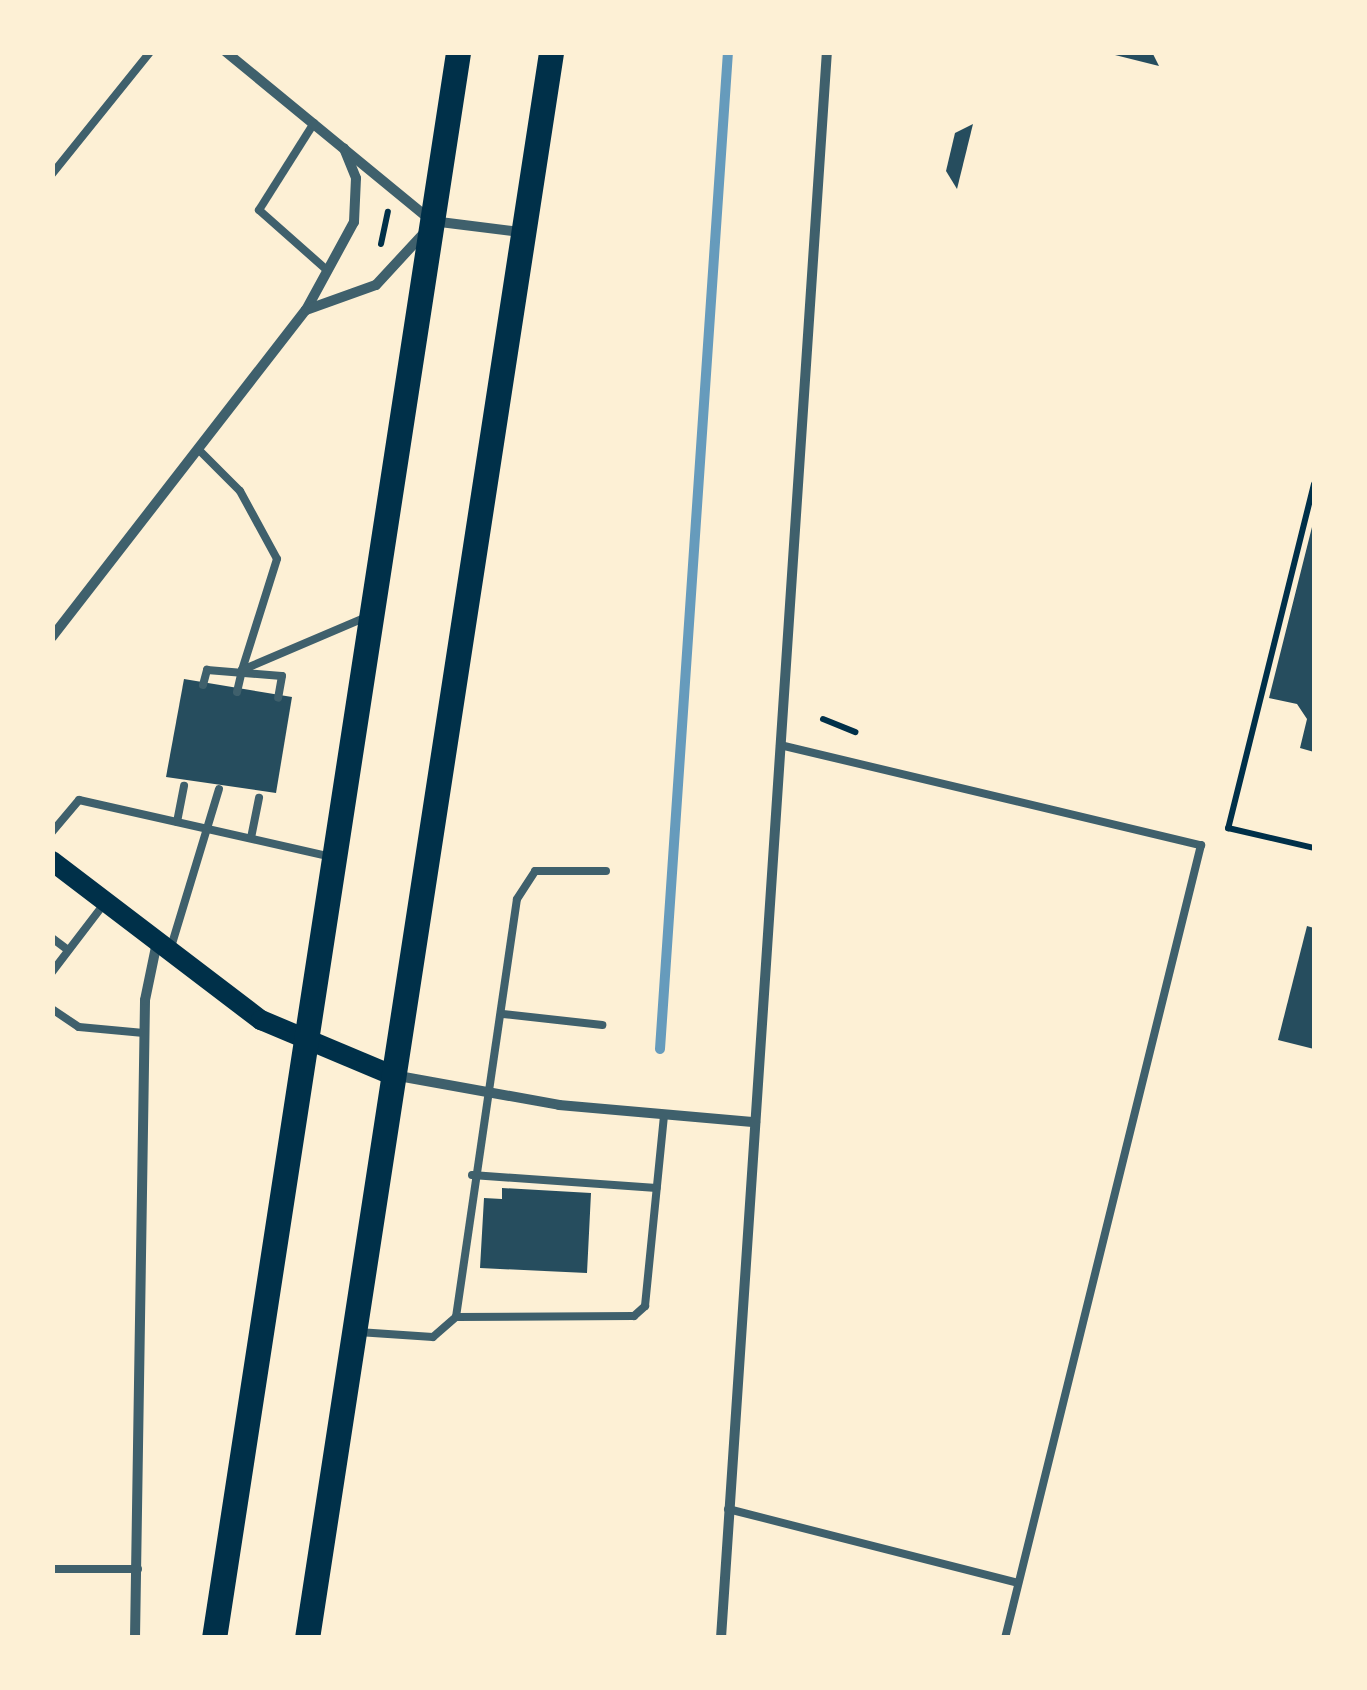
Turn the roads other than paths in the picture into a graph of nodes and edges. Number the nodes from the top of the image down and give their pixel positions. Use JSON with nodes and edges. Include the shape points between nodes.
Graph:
{"nodes":[{"id":1,"x":150,"y":52,"type":"edge"},
{"id":2,"x":226,"y":52,"type":"edge"},
{"id":3,"x":247,"y":52,"type":"edge"},
{"id":4,"x":458,"y":52,"type":"edge"},
{"id":5,"x":551,"y":52,"type":"edge"},
{"id":6,"x":828,"y":52,"type":"edge"},
{"id":7,"x":239,"y":63,"type":"junction"},
{"id":8,"x":314,"y":123,"type":"junction"},
{"id":9,"x":344,"y":147,"type":"junction"},
{"id":10,"x":52,"y":174,"type":"edge"},
{"id":11,"x":432,"y":221,"type":"junction"},
{"id":12,"x":520,"y":232,"type":"junction"},
{"id":13,"x":328,"y":270,"type":"junction"},
{"id":14,"x":306,"y":310,"type":"junction"},
{"id":15,"x":198,"y":449,"type":"junction"},
{"id":16,"x":374,"y":614,"type":"junction"},
{"id":17,"x":52,"y":637,"type":"edge"},
{"id":18,"x":242,"y":670,"type":"junction"},
{"id":19,"x":204,"y":685,"type":"dead end"},
{"id":20,"x":238,"y":692,"type":"dead end"},
{"id":21,"x":278,"y":698,"type":"dead end"},
{"id":22,"x":780,"y":744,"type":"junction"},
{"id":23,"x":184,"y":786,"type":"dead end"},
{"id":24,"x":220,"y":789,"type":"dead end"},
{"id":25,"x":259,"y":798,"type":"dead end"},
{"id":26,"x":178,"y":822,"type":"junction"},
{"id":27,"x":212,"y":830,"type":"junction"},
{"id":28,"x":52,"y":832,"type":"edge"},
{"id":29,"x":251,"y":838,"type":"junction"},
{"id":30,"x":336,"y":858,"type":"junction"},
{"id":31,"x":52,"y":861,"type":"edge"},
{"id":32,"x":606,"y":871,"type":"dead end"},
{"id":33,"x":106,"y":902,"type":"junction"},
{"id":34,"x":52,"y":938,"type":"edge"},
{"id":35,"x":163,"y":946,"type":"junction"},
{"id":36,"x":68,"y":950,"type":"junction"},
{"id":37,"x":52,"y":972,"type":"edge"},
{"id":38,"x":52,"y":1009,"type":"edge"},
{"id":39,"x":502,"y":1014,"type":"junction"},
{"id":40,"x":602,"y":1026,"type":"dead end"},
{"id":41,"x":144,"y":1033,"type":"junction"},
{"id":42,"x":306,"y":1043,"type":"junction"},
{"id":43,"x":392,"y":1075,"type":"junction"},
{"id":44,"x":483,"y":1091,"type":"junction"},
{"id":45,"x":664,"y":1116,"type":"junction"},
{"id":46,"x":755,"y":1122,"type":"junction"},
{"id":47,"x":472,"y":1175,"type":"junction"},
{"id":48,"x":657,"y":1188,"type":"junction"},
{"id":49,"x":456,"y":1317,"type":"junction"},
{"id":50,"x":353,"y":1332,"type":"junction"},
{"id":51,"x":728,"y":1509,"type":"junction"},
{"id":52,"x":52,"y":1569,"type":"edge"},
{"id":53,"x":138,"y":1569,"type":"junction"},
{"id":54,"x":1018,"y":1582,"type":"junction"},
{"id":55,"x":135,"y":1638,"type":"edge"},
{"id":56,"x":214,"y":1638,"type":"edge"},
{"id":57,"x":308,"y":1638,"type":"edge"},
{"id":58,"x":720,"y":1638,"type":"edge"},
{"id":59,"x":1005,"y":1638,"type":"edge"}],
"edges":[{"from":1,"to":10,"type":"lane"},
{"from":2,"to":7,"type":"street"},
{"from":3,"to":7,"type":"street"},
{"from":4,"to":11,"type":"main road"},
{"from":5,"to":12,"type":"main road"},
{"from":6,"to":22,"type":"street"},
{"from":7,"to":8,"type":"street"},
{"from":8,"to":9,"type":"street"},
{"from":8,"to":13,"type":"lane","via":[[259,210]]},
{"from":9,"to":11,"type":"street"},
{"from":9,"to":13,"type":"street","via":[[356,178],[354,222]]},
{"from":11,"to":12,"type":"street"},
{"from":11,"to":14,"type":"street","via":[[376,285]]},
{"from":11,"to":16,"type":"main road"},
{"from":12,"to":43,"type":"main road"},
{"from":13,"to":14,"type":"street"},
{"from":14,"to":15,"type":"street"},
{"from":15,"to":17,"type":"street"},
{"from":15,"to":18,"type":"lane","via":[[240,491],[277,558]]},
{"from":16,"to":18,"type":"lane"},
{"from":16,"to":30,"type":"main road"},
{"from":18,"to":19,"type":"lane","via":[[207,670]]},
{"from":18,"to":20,"type":"lane"},
{"from":18,"to":21,"type":"lane","via":[[282,676]]},
{"from":22,"to":46,"type":"street"},
{"from":22,"to":54,"type":"lane","via":[[1201,844]]},
{"from":23,"to":26,"type":"lane"},
{"from":24,"to":27,"type":"lane"},
{"from":25,"to":29,"type":"lane"},
{"from":26,"to":27,"type":"lane"},
{"from":26,"to":28,"type":"lane","via":[[79,800]]},
{"from":27,"to":29,"type":"lane"},
{"from":27,"to":35,"type":"lane"},
{"from":29,"to":30,"type":"lane"},
{"from":30,"to":42,"type":"main road"},
{"from":31,"to":33,"type":"main road"},
{"from":32,"to":39,"type":"lane","via":[[535,872],[517,898]]},
{"from":33,"to":35,"type":"main road"},
{"from":33,"to":36,"type":"lane"},
{"from":34,"to":36,"type":"lane"},
{"from":35,"to":41,"type":"street"},
{"from":35,"to":42,"type":"main road"},
{"from":36,"to":37,"type":"lane"},
{"from":38,"to":41,"type":"lane","via":[[79,1027]]},
{"from":39,"to":40,"type":"lane"},
{"from":39,"to":44,"type":"lane"},
{"from":41,"to":53,"type":"street"},
{"from":42,"to":43,"type":"main road"},
{"from":42,"to":56,"type":"main road"},
{"from":43,"to":44,"type":"street"},
{"from":43,"to":50,"type":"main road"},
{"from":44,"to":45,"type":"street"},
{"from":44,"to":47,"type":"lane"},
{"from":45,"to":46,"type":"street"},
{"from":45,"to":48,"type":"lane"},
{"from":46,"to":51,"type":"street"},
{"from":47,"to":48,"type":"lane"},
{"from":47,"to":49,"type":"lane"},
{"from":48,"to":49,"type":"lane","via":[[645,1306],[634,1316]]},
{"from":49,"to":50,"type":"lane","via":[[432,1337]]},
{"from":50,"to":57,"type":"main road"},
{"from":51,"to":54,"type":"lane"},
{"from":51,"to":58,"type":"street"},
{"from":52,"to":53,"type":"lane"},
{"from":53,"to":55,"type":"street"},
{"from":54,"to":59,"type":"lane"}]}
